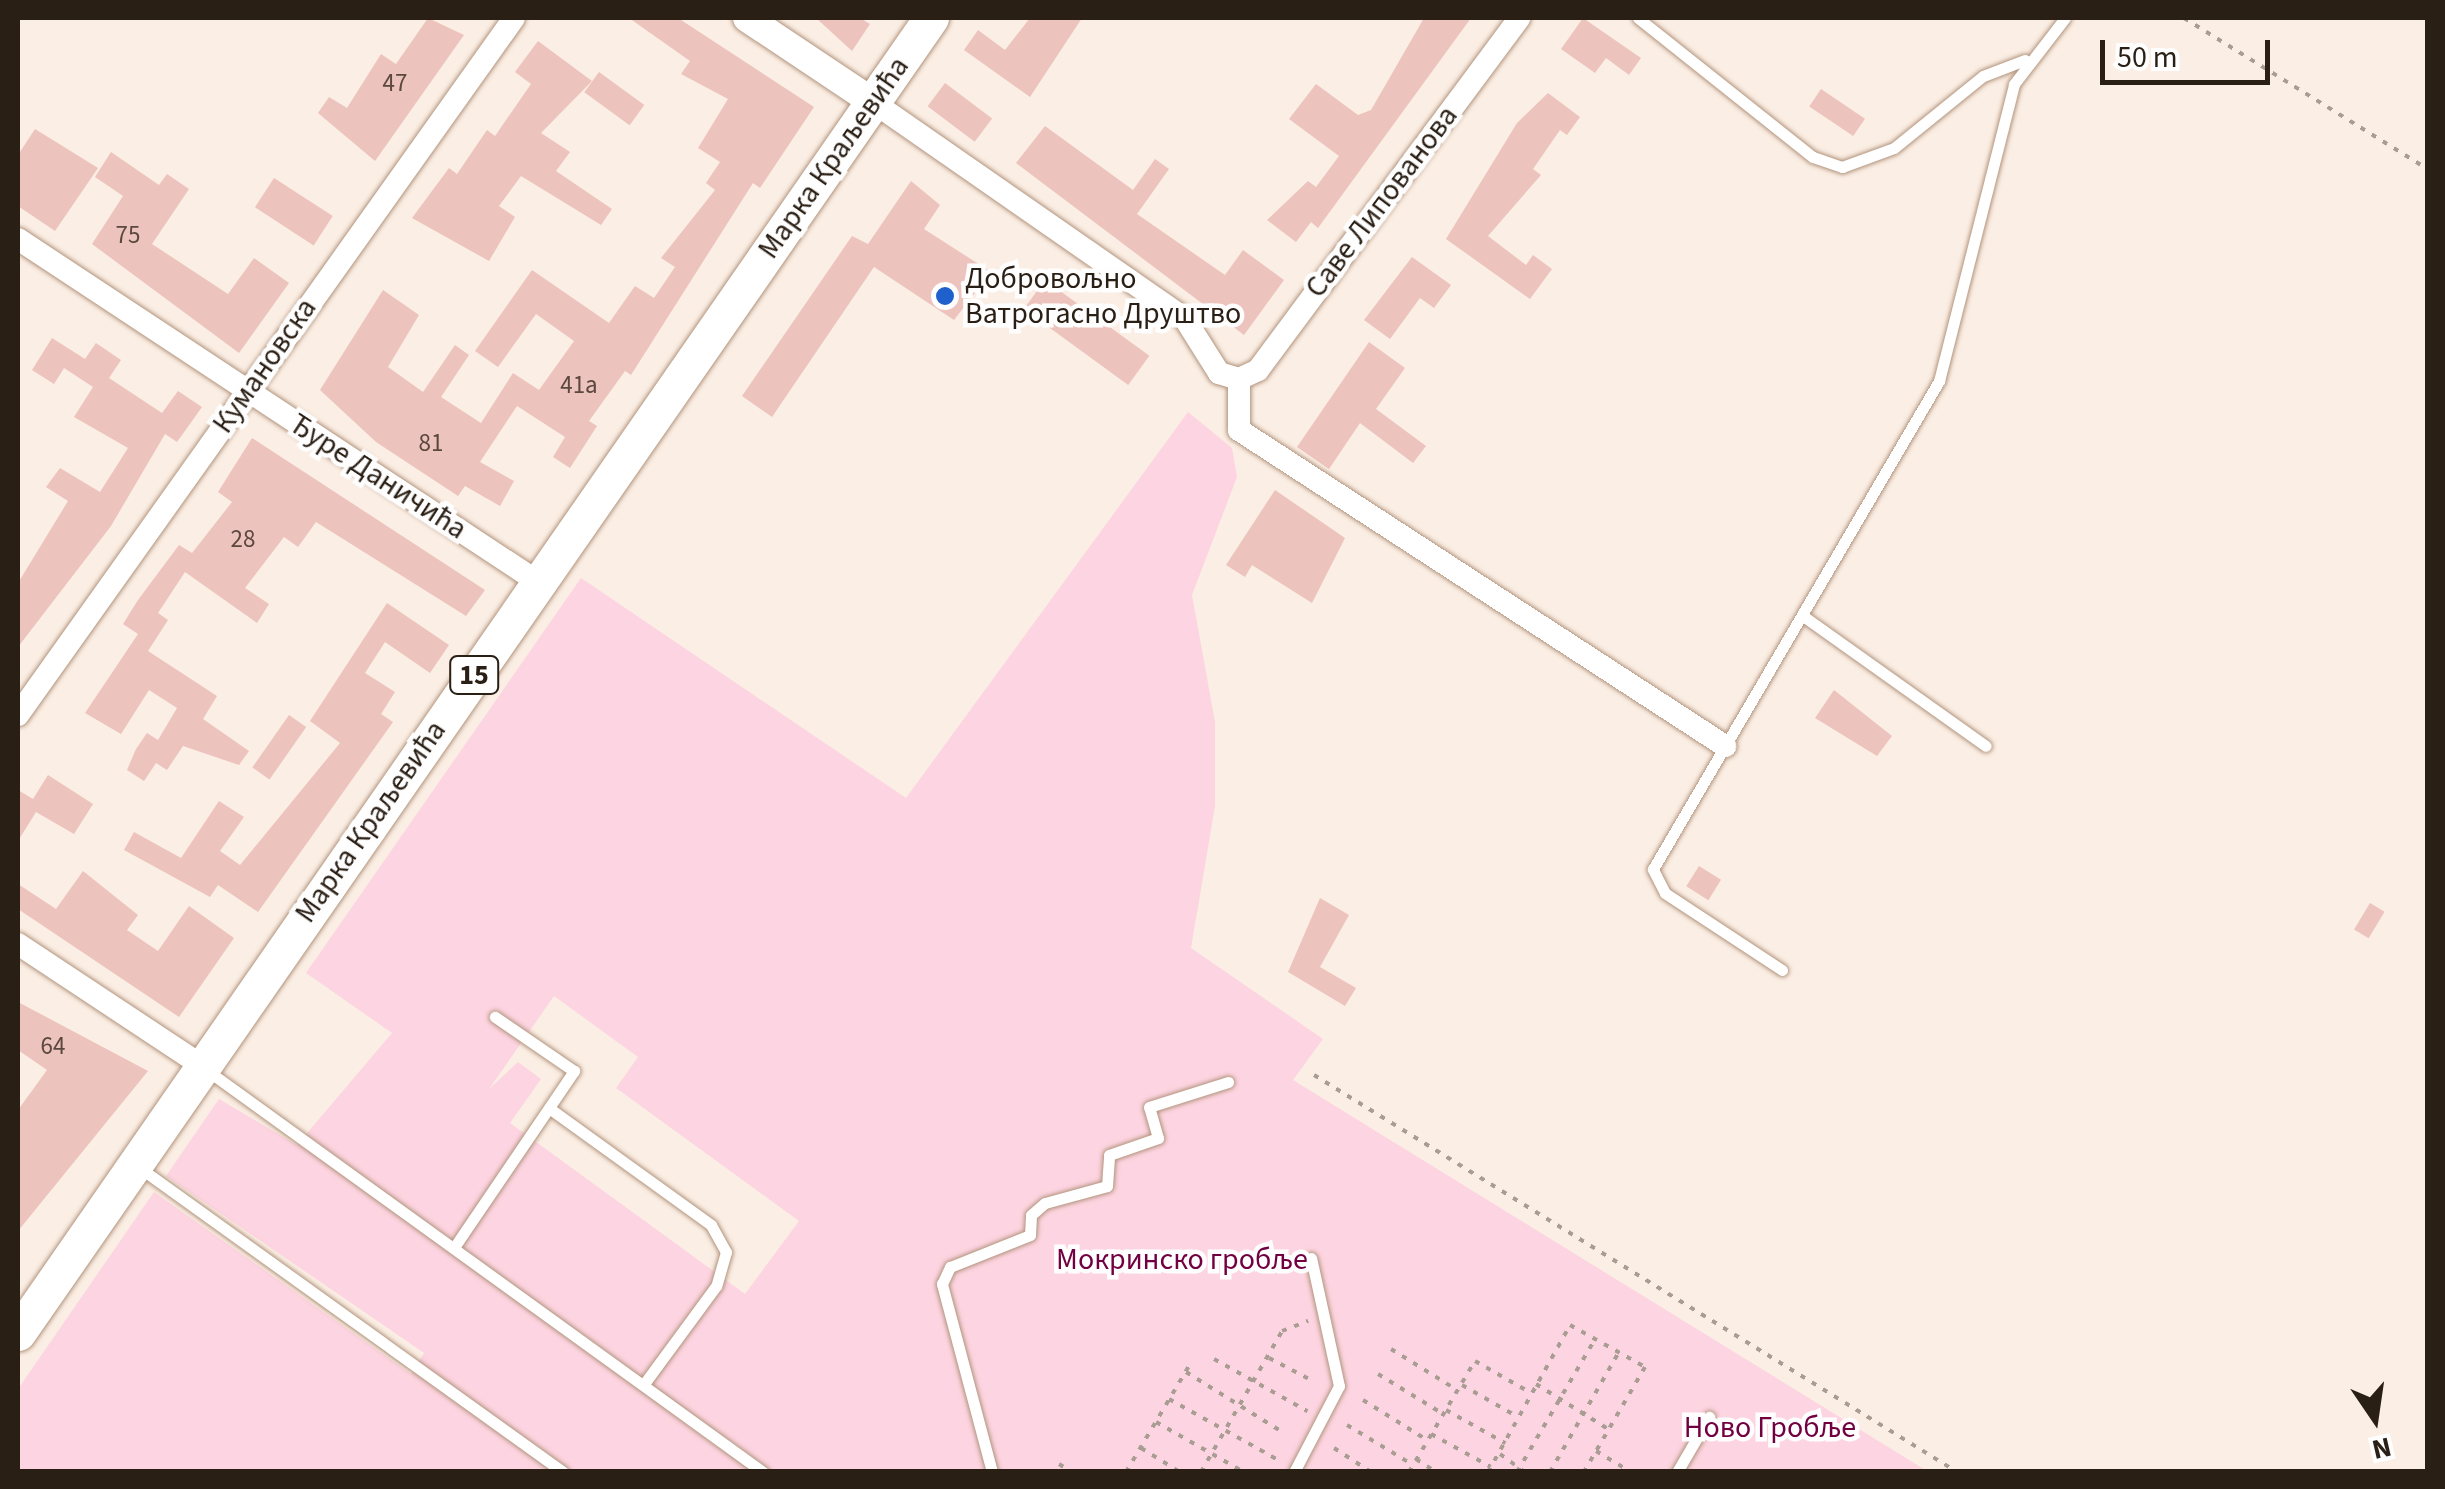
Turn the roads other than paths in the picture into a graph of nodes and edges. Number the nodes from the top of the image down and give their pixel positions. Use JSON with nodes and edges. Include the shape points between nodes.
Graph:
{"nodes":[{"id":1,"x":514,"y":18,"type":"edge"},
{"id":2,"x":747,"y":18,"type":"edge"},
{"id":3,"x":932,"y":18,"type":"edge"},
{"id":4,"x":1519,"y":18,"type":"edge"},
{"id":5,"x":1638,"y":18,"type":"edge"},
{"id":6,"x":2065,"y":18,"type":"edge"},
{"id":7,"x":2025,"y":60,"type":"junction"},
{"id":8,"x":873,"y":102,"type":"junction"},
{"id":9,"x":18,"y":239,"type":"edge"},
{"id":10,"x":1239,"y":378,"type":"junction"},
{"id":11,"x":248,"y":391,"type":"junction"},
{"id":12,"x":538,"y":582,"type":"junction"},
{"id":13,"x":1803,"y":616,"type":"junction"},
{"id":14,"x":18,"y":715,"type":"edge"},
{"id":15,"x":1726,"y":746,"type":"junction"},
{"id":16,"x":1986,"y":746,"type":"dead end"},
{"id":17,"x":18,"y":944,"type":"edge"},
{"id":18,"x":1782,"y":970,"type":"dead end"},
{"id":19,"x":495,"y":1017,"type":"dead end"},
{"id":20,"x":201,"y":1065,"type":"junction"},
{"id":21,"x":1228,"y":1082,"type":"dead end"},
{"id":22,"x":549,"y":1108,"type":"junction"},
{"id":23,"x":134,"y":1164,"type":"junction"},
{"id":24,"x":455,"y":1246,"type":"junction"},
{"id":25,"x":1311,"y":1258,"type":"dead end"},
{"id":26,"x":18,"y":1333,"type":"edge"},
{"id":27,"x":644,"y":1384,"type":"junction"},
{"id":28,"x":1710,"y":1417,"type":"dead end"},
{"id":29,"x":563,"y":1472,"type":"edge"},
{"id":30,"x":764,"y":1472,"type":"edge"},
{"id":31,"x":992,"y":1472,"type":"edge"},
{"id":32,"x":1294,"y":1472,"type":"edge"},
{"id":33,"x":1677,"y":1472,"type":"edge"}],
"edges":[{"from":1,"to":11,"type":"street","name":"Кумановска"},
{"from":2,"to":8,"type":"street"},
{"from":3,"to":8,"type":"main road","name":"Марка Краљевића","number":"15"},
{"from":4,"to":10,"type":"street","name":"Саве Липованова","via":[[1258,370]]},
{"from":5,"to":7,"type":"lane","via":[[1813,157],[1842,168],[1884,155],[1983,76]]},
{"from":6,"to":7,"type":"lane"},
{"from":7,"to":13,"type":"lane","via":[[1940,381]]},
{"from":8,"to":10,"type":"street","via":[[1185,319],[1219,373]]},
{"from":8,"to":12,"type":"main road","name":"Марка Краљевића","number":"15"},
{"from":9,"to":11,"type":"street","name":"Ђуре Даничића"},
{"from":10,"to":15,"type":"street","via":[[1239,430]]},
{"from":11,"to":12,"type":"street","name":"Ђуре Даничића"},
{"from":11,"to":14,"type":"street","name":"Кумановска"},
{"from":12,"to":20,"type":"main road","name":"Марка Краљевића","number":"15"},
{"from":13,"to":15,"type":"lane"},
{"from":13,"to":16,"type":"lane"},
{"from":15,"to":18,"type":"lane","via":[[1654,876],[1665,893]]},
{"from":17,"to":20,"type":"street"},
{"from":19,"to":22,"type":"lane","via":[[574,1071]]},
{"from":20,"to":23,"type":"main road","name":"Марка Краљевића","number":"15"},
{"from":20,"to":24,"type":"lane"},
{"from":21,"to":31,"type":"lane","via":[[1149,1107],[1158,1138],[1109,1155],[1107,1186],[1045,1204],[1030,1215],[1030,1235],[950,1267],[942,1284]]},
{"from":22,"to":24,"type":"lane"},
{"from":22,"to":27,"type":"lane","via":[[711,1224],[726,1252],[716,1286]]},
{"from":23,"to":26,"type":"main road","name":"Марка Краљевића","number":"15"},
{"from":23,"to":29,"type":"lane"},
{"from":24,"to":27,"type":"lane"},
{"from":25,"to":32,"type":"lane","via":[[1338,1386]]},
{"from":27,"to":30,"type":"lane"},
{"from":28,"to":33,"type":"lane"}]}
